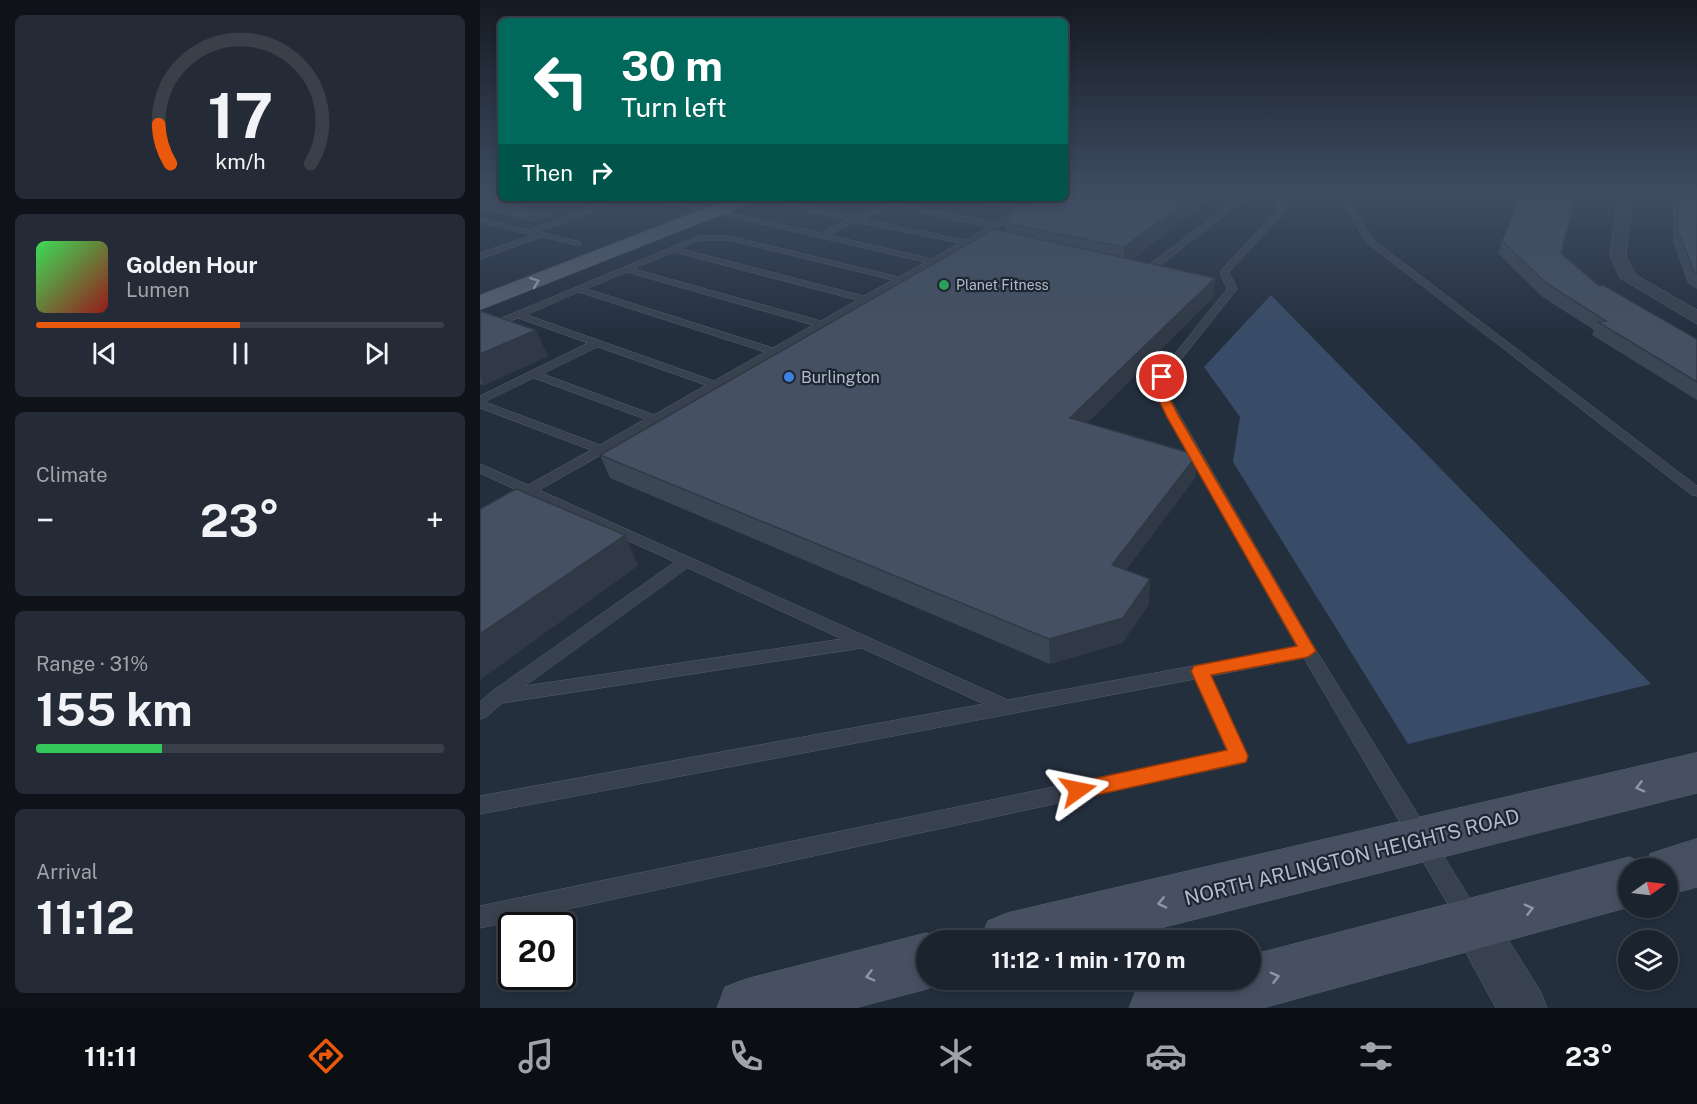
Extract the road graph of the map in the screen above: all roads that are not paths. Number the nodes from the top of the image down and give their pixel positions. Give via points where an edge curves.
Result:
1 (523, 241) edge
2 (566, 241) edge
3 (587, 241) edge
4 (620, 241) edge
5 (692, 241) edge
6 (742, 241) edge
7 (843, 241) edge
8 (977, 241) edge
9 (1183, 241) edge
10 (1253, 241) edge
11 (1370, 241) edge
12 (1620, 241) edge
13 (578, 244) junction
14 (673, 249) junction
15 (480, 256) edge
16 (545, 256) dead end
17 (935, 262) junction
18 (626, 269) junction
19 (1153, 276) edge
20 (902, 280) junction
21 (578, 289) junction
22 (867, 300) junction
23 (480, 303) edge
24 (518, 315) junction
25 (1697, 318) edge
26 (824, 325) junction
27 (480, 330) edge
28 (597, 343) junction
29 (775, 352) junction
30 (534, 374) junction
31 (716, 385) junction
32 (480, 402) edge
33 (655, 419) junction
34 (601, 449) junction
35 (480, 468) edge
36 (528, 490) junction
37 (1697, 492) edge
38 (480, 518) edge
39 (686, 562) junction
40 (863, 642) junction
41 (1308, 651) junction
42 (1200, 671) junction
43 (497, 697) junction
44 (1007, 707) junction
45 (480, 712) edge
46 (1697, 773) edge
47 (480, 805) edge
48 (1423, 840) junction
49 (1697, 863) edge
50 (1678, 868) edge
51 (1618, 885) edge
52 (480, 917) edge
53 (1473, 925) junction
54 (1049, 930) edge
55 (916, 964) edge
56 (746, 1008) edge
57 (1158, 1008) edge
58 (1523, 1008) edge

1 - 15 lane
2 - 13 lane
3 - 13 main road
23 -> 4 main road
5 - 14 lane
6 - 20 lane
7 - 17 lane
8 - 17 lane
9 - 19 lane via 1138,273
10 - 41 lane via 1224,272 1232,289 1223,291 1162,377 1159,390
11 - 37 lane
12 - 25 street via 1618,256 1629,278
13 - 16 main road
14 - 18 lane
14 - 22 lane
17 - 20 lane
18 - 21 lane
18 - 26 lane
20 - 22 lane
21 - 24 lane
21 - 29 lane
22 - 26 lane
24 - 27 lane
24 - 28 lane
26 - 29 lane
28 - 30 lane
28 - 31 lane
29 - 31 lane
30 - 32 lane
30 - 33 lane
31 - 33 lane
32 - 34 lane
33 - 34 lane
34 - 36 lane
35 - 36 lane
36 - 38 lane
36 - 39 lane
39 - 40 lane
39 - 43 lane
40 - 43 lane
40 - 44 lane
41 - 42 lane
41 - 48 lane
42 - 44 lane
42 - 52 lane via 1239,756
43 - 45 lane
44 - 47 lane
46 -> 48 main road, NORTH ARLINGTON HEIGHTS ROAD
48 - 53 lane
48 -> 54 main road, NORTH ARLINGTON HEIGHTS ROAD
49 - 50 main road
53 -> 51 main road
57 -> 53 main road
53 - 58 street
55 -> 56 main road

